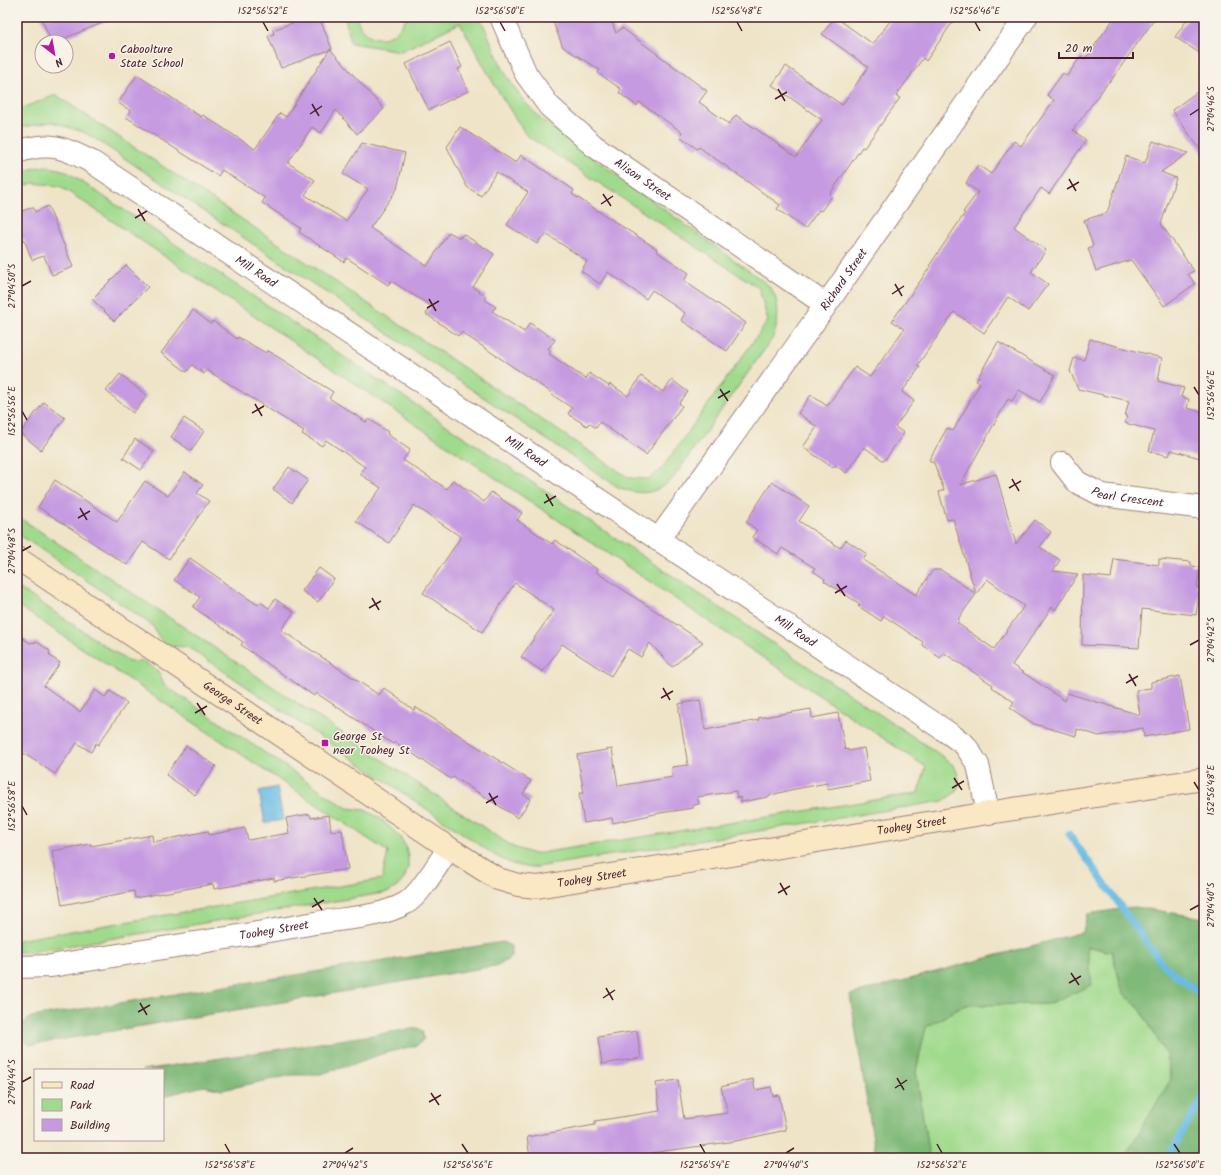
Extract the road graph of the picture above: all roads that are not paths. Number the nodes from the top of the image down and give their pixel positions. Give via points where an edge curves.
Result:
1 (501, 17) edge
2 (1026, 17) edge
3 (17, 152) edge
4 (826, 305) junction
5 (1062, 463) dead end
6 (1204, 508) edge
7 (658, 540) junction
8 (17, 558) edge
9 (1204, 779) edge
10 (988, 813) junction
11 (449, 848) junction
12 (17, 967) edge

1 - 4 street, Alison Street via 526,74 549,106 594,146
2 - 4 street, Richard Street
3 - 7 street, Mill Road via 49,145 72,151 92,162
4 - 7 street, Richard Street
5 - 6 street, Pearl Crescent via 1077,482 1102,496
7 - 10 street, Mill Road via 965,745 978,765
8 - 11 street, George Street
9 - 10 street, Toohey Street
10 - 11 street, Toohey Street via 537,888 498,879
11 - 12 street, Toohey Street via 417,893 408,902 394,909 51,966

